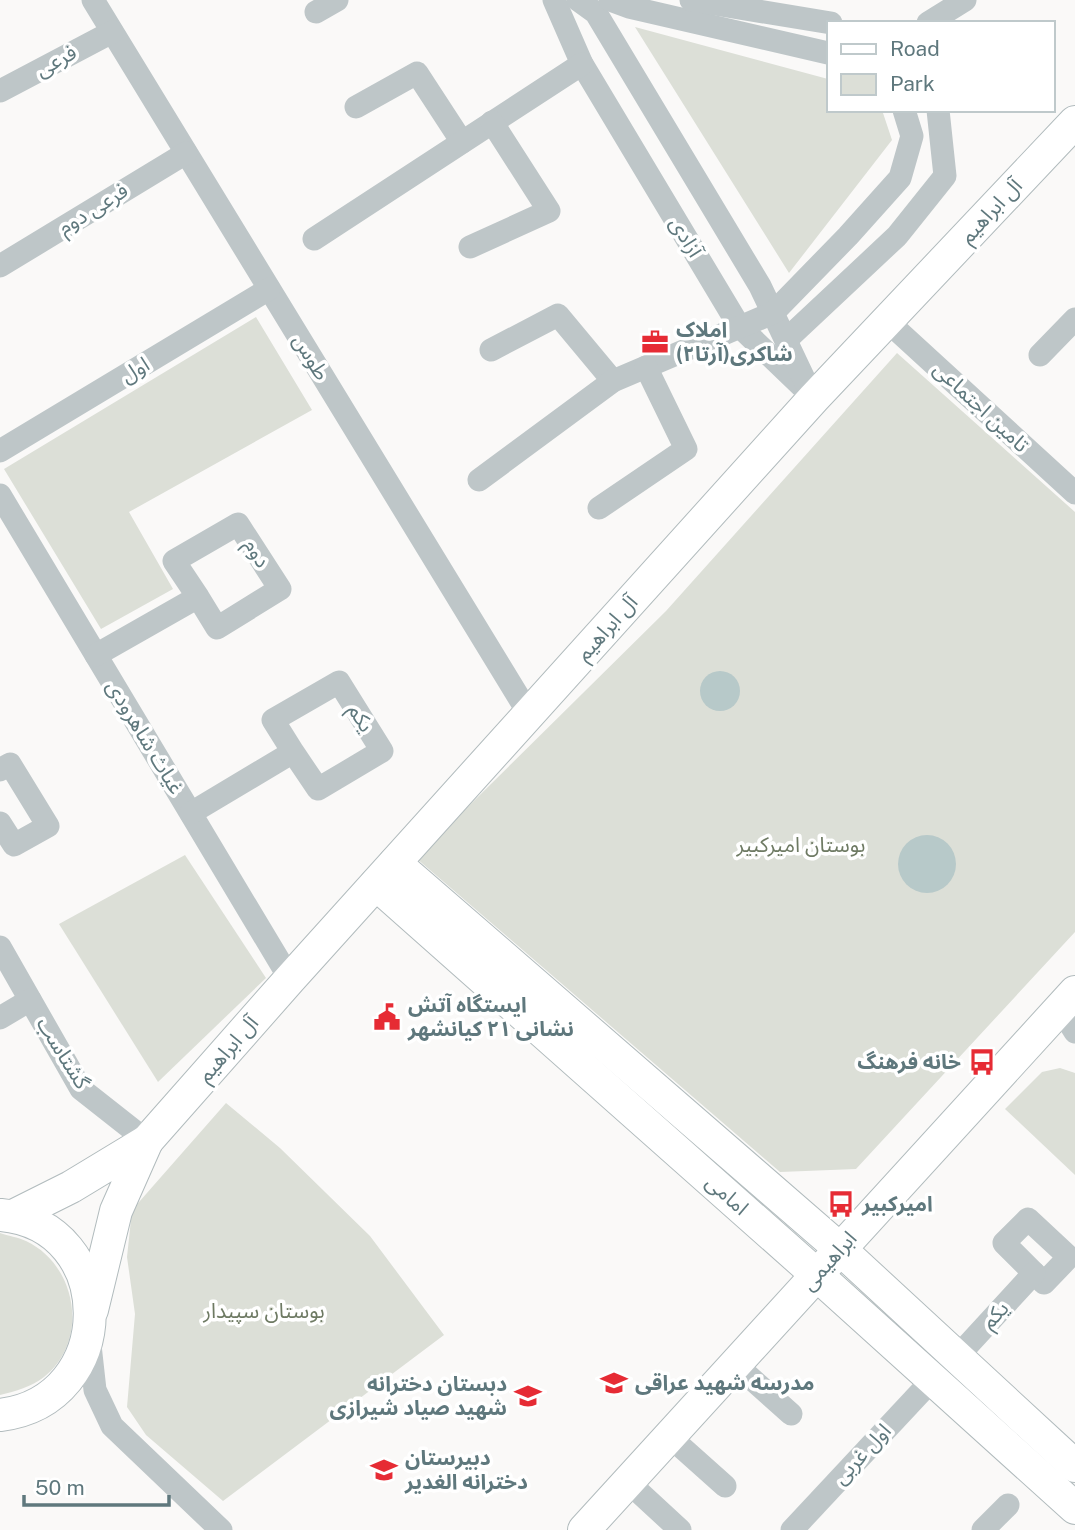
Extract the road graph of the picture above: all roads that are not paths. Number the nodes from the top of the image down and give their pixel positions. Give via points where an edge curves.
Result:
1 (93, 0) edge
2 (337, 0) edge
3 (554, 0) edge
4 (578, 0) edge
5 (610, 0) edge
6 (691, 0) edge
7 (965, 0) edge
8 (316, 12) dead end
9 (931, 21) edge
10 (827, 22) edge
11 (112, 32) junction
12 (827, 53) edge
13 (582, 64) junction
14 (0, 91) edge
15 (356, 107) dead end
16 (905, 112) edge
17 (938, 112) edge
18 (1075, 121) edge
19 (492, 122) junction
20 (462, 142) junction
21 (186, 153) junction
22 (314, 239) dead end
23 (470, 247) dead end
24 (0, 266) edge
25 (269, 289) junction
26 (773, 313) junction
27 (1075, 318) edge
28 (887, 321) junction
29 (740, 326) junction
30 (786, 340) junction
31 (491, 351) dead end
32 (1040, 355) dead end
33 (646, 367) junction
34 (613, 381) junction
35 (814, 398) junction
36 (0, 451) edge
37 (479, 480) dead end
38 (1075, 494) edge
39 (0, 495) edge
40 (599, 508) dead end
41 (198, 597) junction
42 (96, 655) junction
43 (529, 714) junction
44 (293, 752) junction
45 (0, 770) edge
46 (191, 813) junction
47 (0, 822) edge
48 (385, 874) junction
49 (0, 947) edge
50 (290, 979) junction
51 (30, 1000) junction
52 (1070, 1011) edge
53 (0, 1018) edge
54 (147, 1141) junction
55 (6, 1216) edge
56 (840, 1249) junction
57 (1034, 1273) dead end
58 (817, 1275) junction
59 (90, 1323) junction
60 (956, 1358) junction
61 (735, 1364) junction
62 (933, 1379) junction
63 (791, 1413) dead end
64 (1, 1416) edge
65 (669, 1436) junction
66 (1075, 1466) edge
67 (628, 1482) junction
68 (725, 1486) dead end
69 (1008, 1504) dead end
70 (1075, 1508) edge
71 (221, 1530) edge
72 (584, 1530) edge
73 (680, 1530) edge
74 (792, 1530) edge
75 (984, 1530) edge

1 - 11 street, طوس
2 - 8 street
3 - 13 street, آزادی
4 - 26 street, آزادی via 596,13
5 - 12 street
6 - 10 street
7 - 9 street
11 - 14 street, فرعی
11 - 21 street, طوس
13 - 19 street
13 - 29 street, آزادی
15 - 20 street via 417,73
16 - 26 street via 912,136 900,178
17 - 30 street via 945,176 897,236
18 - 28 main road, آل ابراهیم
19 - 20 street
19 - 23 street via 549,211
20 - 22 street
21 - 24 street, فرعی دوم
21 - 25 street, طوس
25 - 36 street, اول
25 - 43 street, طوس
26 - 29 street
26 - 30 street, آزادی
27 - 32 street
28 - 35 main road, آل ابراهیم
28 - 38 street, تامین اجتماعی
29 - 33 street
29 - 35 street, آزادی
30 - 35 street, آزادی
31 - 34 street via 558,315
33 - 34 street
33 - 40 street via 686,449
34 - 37 street
35 - 43 main road, آل ابراهیم
39 - 42 street, غیاث شاهرودی
41 - 41 street, دوم via 174,561 238,524 280,589 216,628
41 - 42 street
42 - 46 street, غیاث شاهرودی
43 - 48 main road, آل ابراهیم
44 - 44 street, یکم via 273,720 339,682 382,751 318,789
44 - 46 street
45 - 47 street via 10,764 48,826 14,845
46 - 50 street, غیاث شاهرودی
48 - 50 main road, آل ابراهیم
48 - 56 main road, امامی
48 - 58 main road, امامی
49 - 51 street, گشتاسب
50 - 54 main road, آل ابراهیم
51 - 53 street
51 - 54 street, گشتاسب via 81,1088
52 - 56 main road, ابراهیمی
54 - 55 main road via 71,1187
54 - 59 main road via 116,1211
55 - 59 main road via 38,1225 76,1260 87,1284
56 - 58 main road, ابراهیمی
56 - 60 main road, امامی
57 - 60 street, یکم
58 - 61 main road, ابراهیمی
58 - 62 main road, امامی
59 - 64 main road via 81,1360 67,1380 27,1409
59 - 71 street via 95,1390 112,1426
60 - 62 main road
60 - 66 main road, امامی
61 - 63 street
61 - 65 main road, ابراهیمی
62 - 70 main road, امامی
62 - 74 street, اول غربی
65 - 67 main road, ابراهیمی
65 - 68 street
67 - 72 main road, ابراهیمی
67 - 73 street
69 - 75 street

